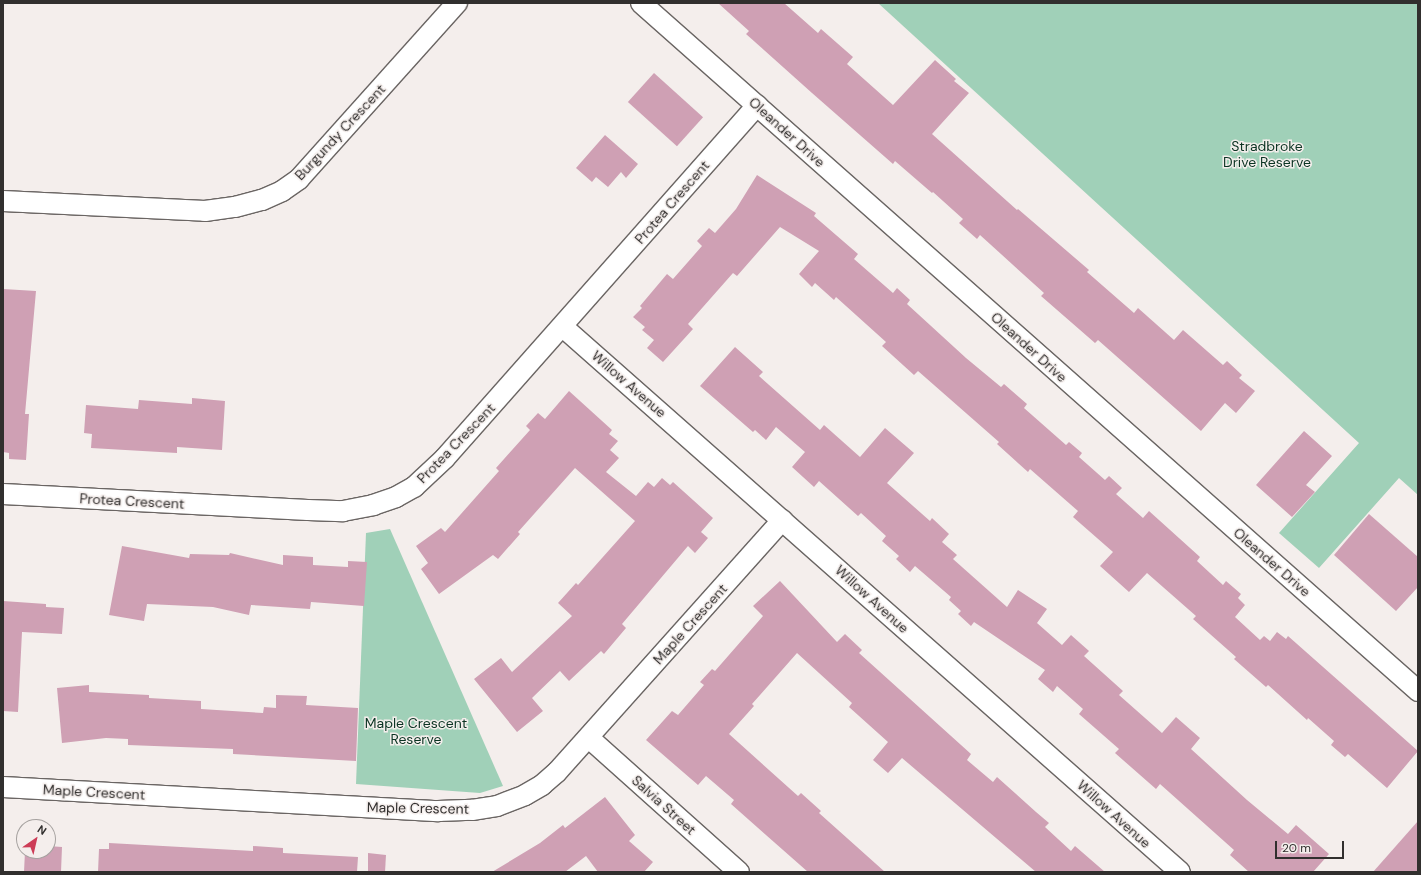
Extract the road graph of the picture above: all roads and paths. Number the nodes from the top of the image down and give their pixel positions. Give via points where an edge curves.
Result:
1 (457, 3) edge
2 (641, 3) edge
3 (757, 105) junction
4 (3, 201) edge
5 (562, 326) junction
6 (3, 494) edge
7 (782, 520) junction
8 (1418, 691) edge
9 (589, 738) junction
10 (3, 787) edge
11 (739, 872) edge
12 (1180, 872) edge

1 - 4 street, Burgundy Crescent via 299,178 282,191 262,200 205,211
2 - 3 street, Oleander Drive
3 - 5 street, Protea Crescent
3 - 8 street, Oleander Drive
5 - 6 street, Protea Crescent via 432,473 408,490 373,505 343,511 308,510
5 - 7 street, Willow Avenue
7 - 9 street, Maple Crescent
7 - 12 street, Willow Avenue
9 - 10 street, Maple Crescent via 558,772 542,785 497,806 472,810 438,812
9 - 11 street, Salvia Street

